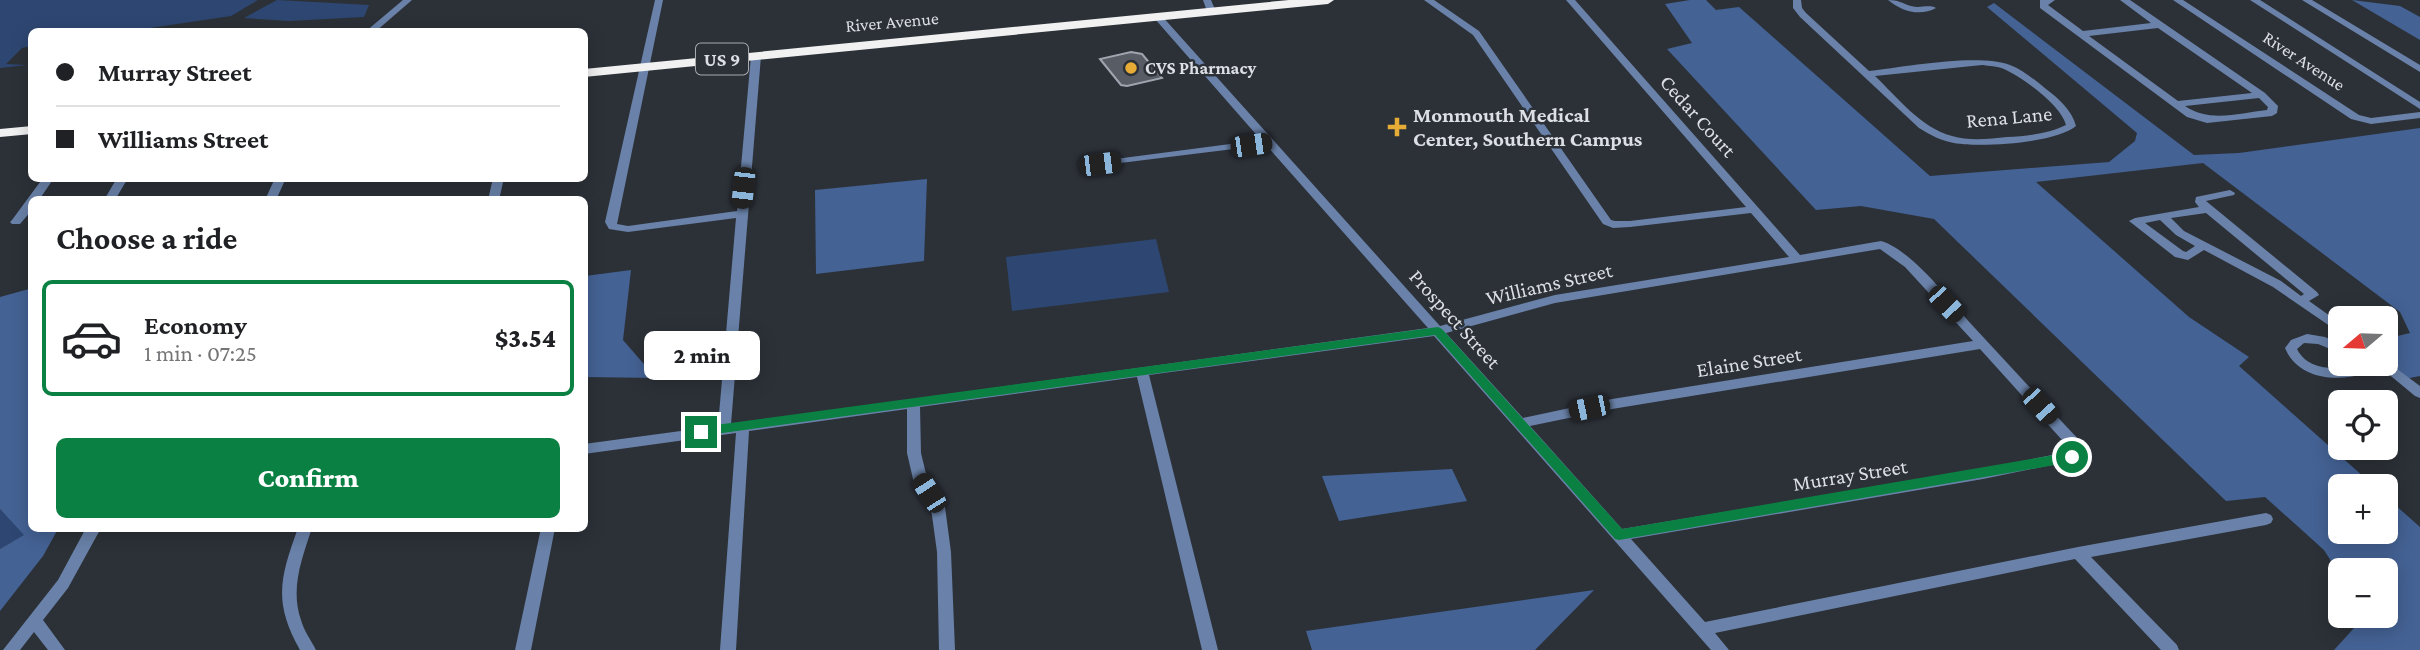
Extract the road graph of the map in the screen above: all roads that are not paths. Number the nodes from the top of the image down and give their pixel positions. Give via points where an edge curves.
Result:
1 (408, 0) edge
2 (659, 0) edge
3 (1328, 0) edge
4 (1428, 0) edge
5 (1570, 0) edge
6 (1797, 0) edge
7 (1892, 0) edge
8 (2050, 0) edge
9 (2124, 0) edge
10 (2176, 0) edge
11 (2254, 0) edge
12 (2306, 0) edge
13 (1209, 6) edge
14 (1931, 8) dead end
15 (1158, 17) junction
16 (2160, 25) junction
17 (374, 28) edge
18 (2079, 34) junction
19 (756, 56) junction
20 (644, 67) junction
21 (2420, 69) edge
22 (588, 73) edge
23 (1867, 74) junction
24 (2261, 95) junction
25 (2176, 104) junction
26 (2420, 106) edge
27 (2420, 115) edge
28 (28, 130) edge
29 (0, 133) edge
30 (1269, 142) junction
31 (1100, 164) dead end
32 (2230, 193) dead end
33 (28, 206) edge
34 (1755, 209) junction
35 (2207, 209) junction
36 (740, 215) junction
37 (2162, 216) junction
38 (2135, 221) joint
39 (16, 222) dead end
40 (2203, 246) junction
41 (1797, 258) junction
42 (2302, 300) junction
43 (2328, 320) edge
44 (1438, 331) junction
45 (1983, 344) junction
46 (2328, 344) edge
47 (1142, 371) junction
48 (2328, 373) edge
49 (2398, 376) edge
50 (2420, 393) edge
51 (913, 404) junction
52 (1521, 422) junction
53 (743, 427) junction
54 (724, 428) junction
55 (588, 448) edge
56 (2266, 519) dead end
57 (92, 532) edge
58 (304, 532) edge
59 (547, 532) edge
60 (1619, 535) junction
61 (2078, 553) junction
62 (35, 621) junction
63 (1702, 629) junction
64 (11, 650) edge
65 (57, 650) edge
66 (308, 650) edge
67 (523, 650) edge
68 (728, 650) edge
69 (947, 650) edge
70 (1210, 650) edge
71 (1721, 650) edge
72 (2171, 650) edge

1 - 17 street
2 - 20 street
3 - 13 highway, River Avenue / US 9
4 - 34 street via 1476,33 1607,222 1630,224
5 - 34 street, Cedar Court
6 - 23 street, Rena Lane via 1803,15
7 - 14 street via 1912,10
8 - 18 street via 2043,6
9 - 16 street
10 - 27 street, River Avenue via 2355,117 2371,121
11 - 26 street, River Avenue
12 - 21 street
13 - 15 highway, River Avenue / US 9
15 - 19 highway, River Avenue / US 9
15 - 30 street, Prospect Street
16 - 18 street
16 - 24 street
18 - 25 street
19 - 20 highway, River Avenue / US 9
19 - 36 street
20 - 22 highway, River Avenue / US 9
20 - 36 street via 613,226 628,229
23 - 23 street, Rena Lane via 1923,126 1955,141 2056,134 2071,126 2068,114 2056,103 2017,73 1996,64
24 - 25 street
24 - 25 street via 2273,106 2272,113 2207,120
28 - 29 highway
30 - 31 street
30 - 44 street, Prospect Street
32 - 35 street via 2200,199
33 - 39 street
34 - 41 street, Cedar Court
35 - 37 street
35 - 42 street via 2313,295
36 - 54 street
37 - 38 street
37 - 40 street
38 - 40 street via 2179,254 2188,256
40 - 42 street
41 - 44 street, Williams Street via 1555,299
41 - 45 street, Williams Street via 1881,245 1897,253
42 - 43 street
44 - 47 street, Williams Street
44 - 52 street, Prospect Street
45 - 52 street, Elaine Street
45 - 60 street, Murray Street via 2080,454
46 - 48 street via 2308,338 2291,348 2293,356 2307,366
47 - 51 street, Williams Street
47 - 70 street
49 - 50 street
51 - 53 street, Williams Street
51 - 69 street via 914,453 920,479 938,507 943,540
52 - 60 street, Prospect Street
53 - 54 street, Williams Street
53 - 68 street
54 - 55 street, Williams Street
56 - 61 street
57 - 62 street via 63,584
58 - 66 street via 288,574 287,604
59 - 67 street
60 - 63 street, Prospect Street
61 - 63 street
61 - 72 street
62 - 64 street
62 - 65 street
63 - 71 street, Prospect Street

